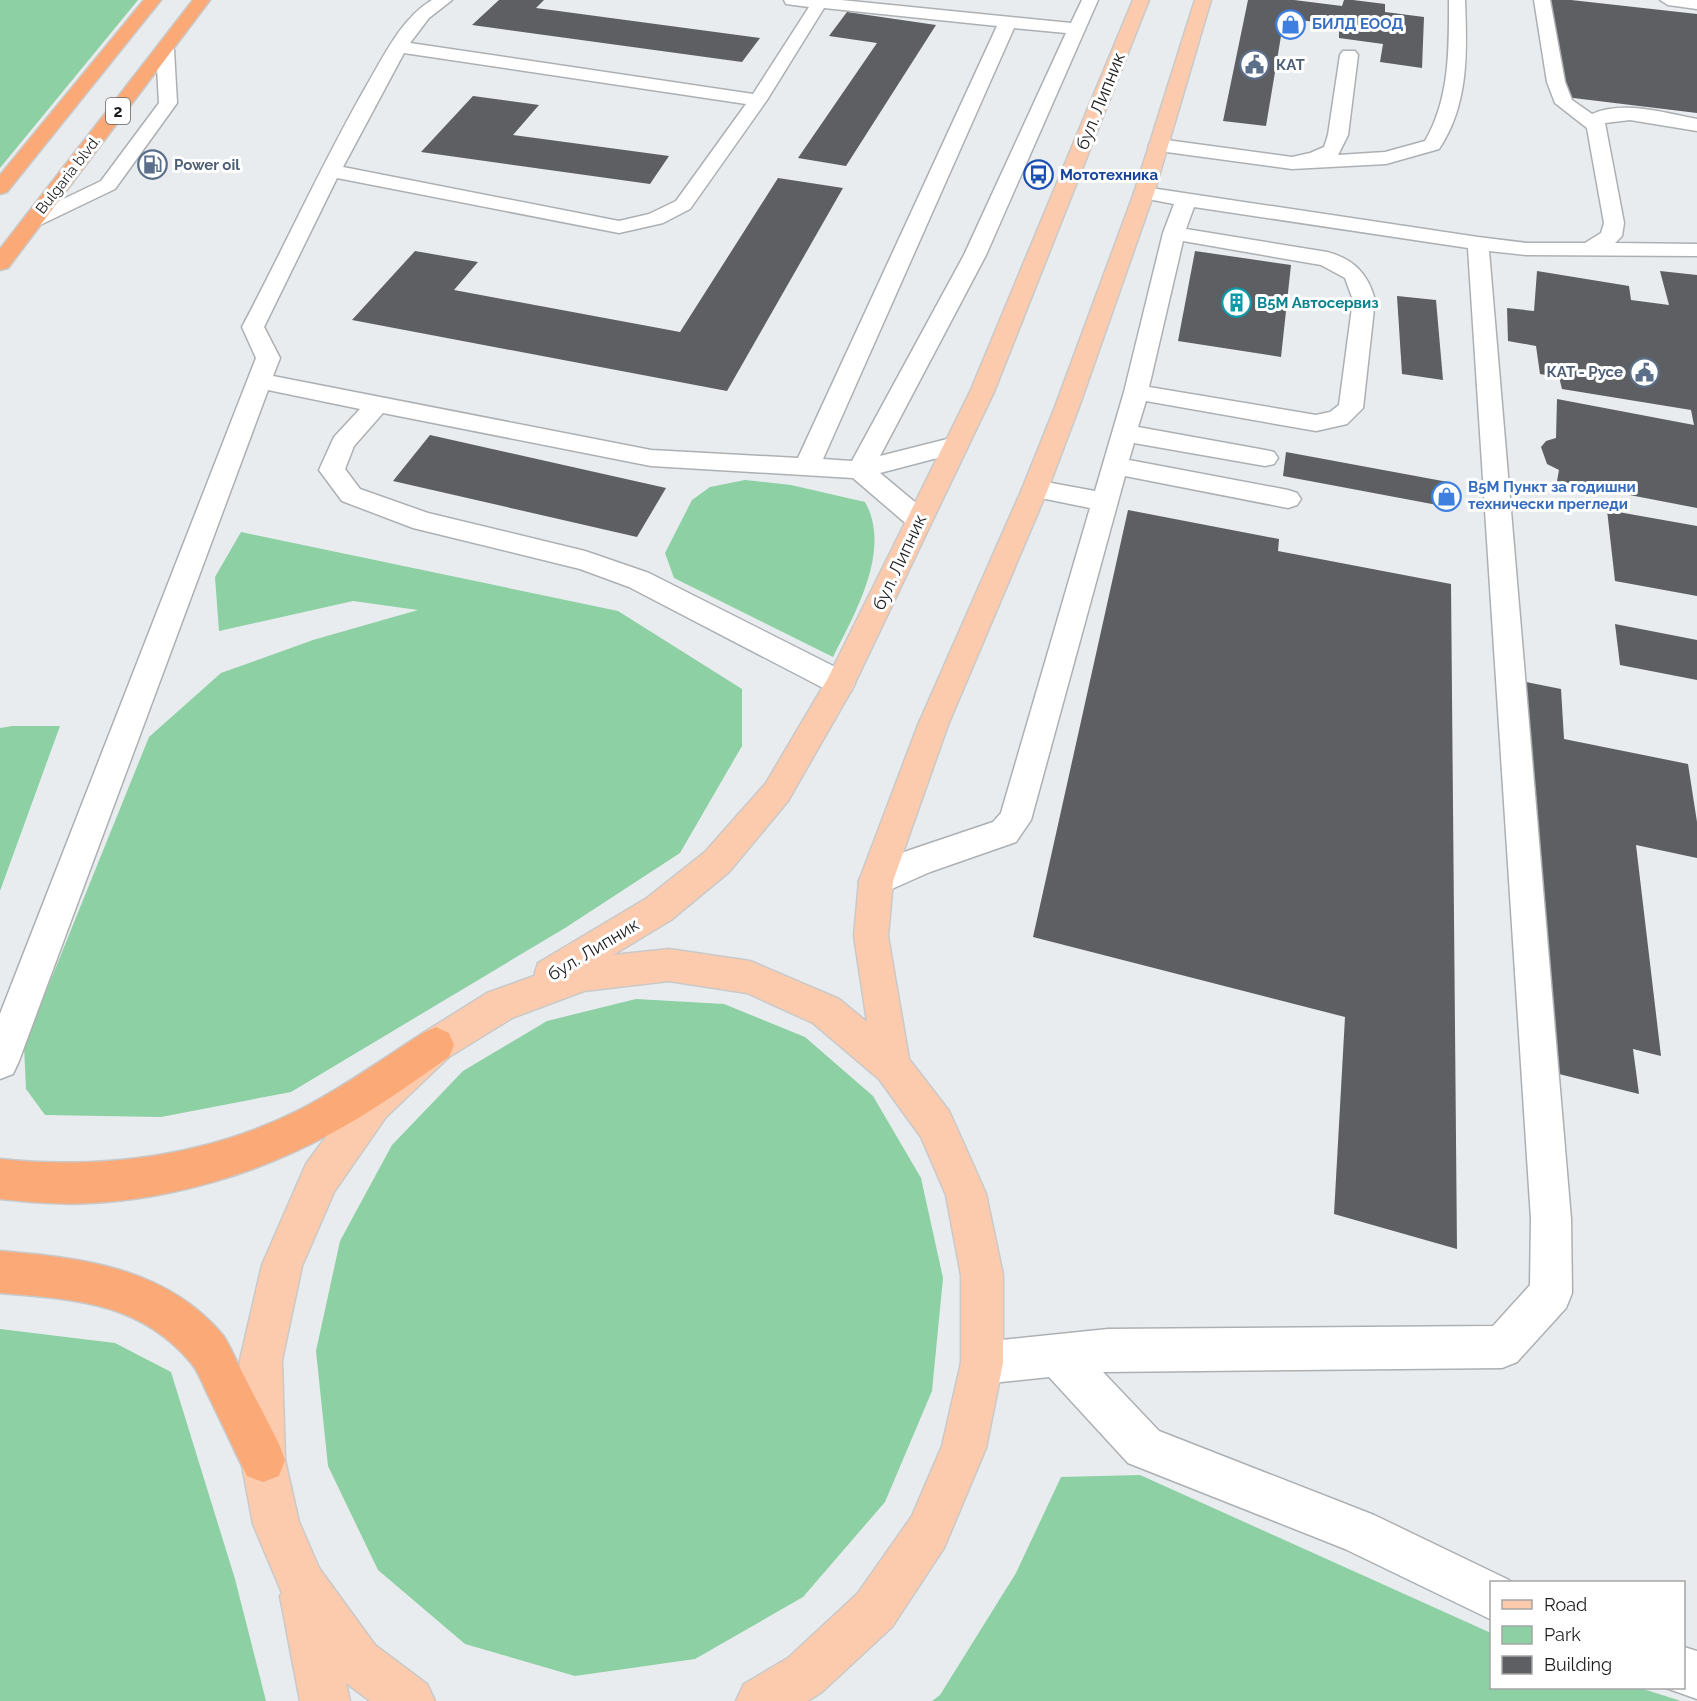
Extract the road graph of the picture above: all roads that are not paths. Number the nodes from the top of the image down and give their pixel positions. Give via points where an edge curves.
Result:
1 (153, 0) edge
2 (202, 0) edge
3 (444, 0) edge
4 (792, 0) edge
5 (1090, 0) edge
6 (1141, 0) edge
7 (1203, 0) edge
8 (1457, 0) edge
9 (1542, 0) edge
10 (1668, 0) edge
11 (820, 2) junction
12 (1697, 4) edge
13 (1008, 21) junction
14 (1076, 29) junction
15 (399, 47) junction
16 (165, 50) junction
17 (1349, 55) dead end
18 (758, 100) junction
19 (1595, 125) junction
20 (1697, 125) edge
21 (1159, 145) junction
22 (1292, 162) junction
23 (330, 171) junction
24 (0, 188) edge
25 (1144, 193) junction
26 (1185, 199) junction
27 (33, 221) junction
28 (1174, 233) junction
29 (1478, 243) junction
30 (1590, 250) junction
31 (1697, 250) edge
32 (0, 263) edge
33 (258, 381) junction
34 (1136, 392) junction
35 (377, 405) junction
36 (1124, 433) junction
37 (955, 445) junction
38 (1265, 458) dead end
39 (1115, 466) junction
40 (807, 467) junction
41 (860, 470) junction
42 (1035, 489) junction
43 (1288, 499) dead end
44 (1105, 502) junction
45 (919, 520) junction
46 (840, 683) junction
47 (876, 881) junction
48 (500, 1005) junction
49 (436, 1046) junction
50 (0, 1060) edge
51 (892, 1066) junction
52 (0, 1179) edge
53 (0, 1272) edge
54 (1057, 1355) junction
55 (982, 1363) junction
56 (262, 1460) junction
57 (302, 1586) junction
58 (1490, 1597) edge
59 (326, 1701) edge
60 (410, 1701) edge
61 (761, 1701) edge

1 - 24 highway, 2
2 - 16 highway, Bulgaria blvd. / 2
3 - 15 lane via 411,26
4 - 11 lane
5 - 14 lane
6 - 37 main road, бул. Липник via 982,392
7 - 21 main road
8 - 22 lane via 1457,72 1450,105 1432,145 1386,158
9 - 19 lane via 1556,82 1564,103
10 - 12 lane
11 - 13 lane
11 - 18 lane
13 - 14 lane
13 - 40 lane
14 - 41 lane via 975,255
15 - 18 lane
15 - 23 lane
16 - 27 highway, Bulgaria blvd. / 2
16 - 27 lane via 168,103 108,185
17 - 22 lane via 1338,135 1332,150 1316,158
18 - 23 lane via 683,206 656,219 619,227
19 - 20 lane via 1599,118 1627,114
19 - 30 lane via 1614,223 1611,236
21 - 22 lane
21 - 25 main road
23 - 33 lane via 253,327 268,358
25 - 26 lane
25 - 42 main road
26 - 28 lane
26 - 29 lane
27 - 32 highway, Bulgaria blvd. / 2
28 - 34 lane
28 - 34 lane via 1328,259 1350,269 1364,300 1351,408 1338,418 1316,423
29 - 30 lane
29 - 54 lane via 1551,1219 1551,1293 1502,1347 1108,1350
30 - 31 lane
33 - 35 lane
33 - 50 lane
34 - 36 lane
35 - 40 lane via 651,458
35 - 46 lane via 343,443 332,470 351,495 422,520 585,561 639,580
36 - 38 lane
36 - 39 lane
37 - 41 lane
37 - 45 main road, бул. Липник
39 - 43 lane
39 - 44 lane
40 - 41 lane
41 - 45 lane
42 - 44 lane
42 - 47 main road via 933,725
44 - 47 lane via 1015,820 1004,832 918,861
45 - 46 main road, бул. Липник
46 - 48 main road, бул. Липник via 777,792 717,862 659,909
47 - 51 main road via 871,936
48 - 49 main road
48 - 51 main road via 584,975 669,965 750,977 826,1011
49 - 52 highway via 316,1122 214,1160 114,1180 65,1184
49 - 56 main road via 373,1104 320,1178 282,1265 261,1360
51 - 55 main road via 935,1124 966,1194 982,1275
53 - 56 highway via 101,1284 145,1300 179,1323 208,1350
54 - 55 lane
54 - 58 lane via 1144,1448 1358,1531
55 - 61 main road via 964,1448 928,1532 875,1610 805,1675
56 - 57 main road via 276,1524
57 - 59 main road
57 - 60 main road via 358,1662

